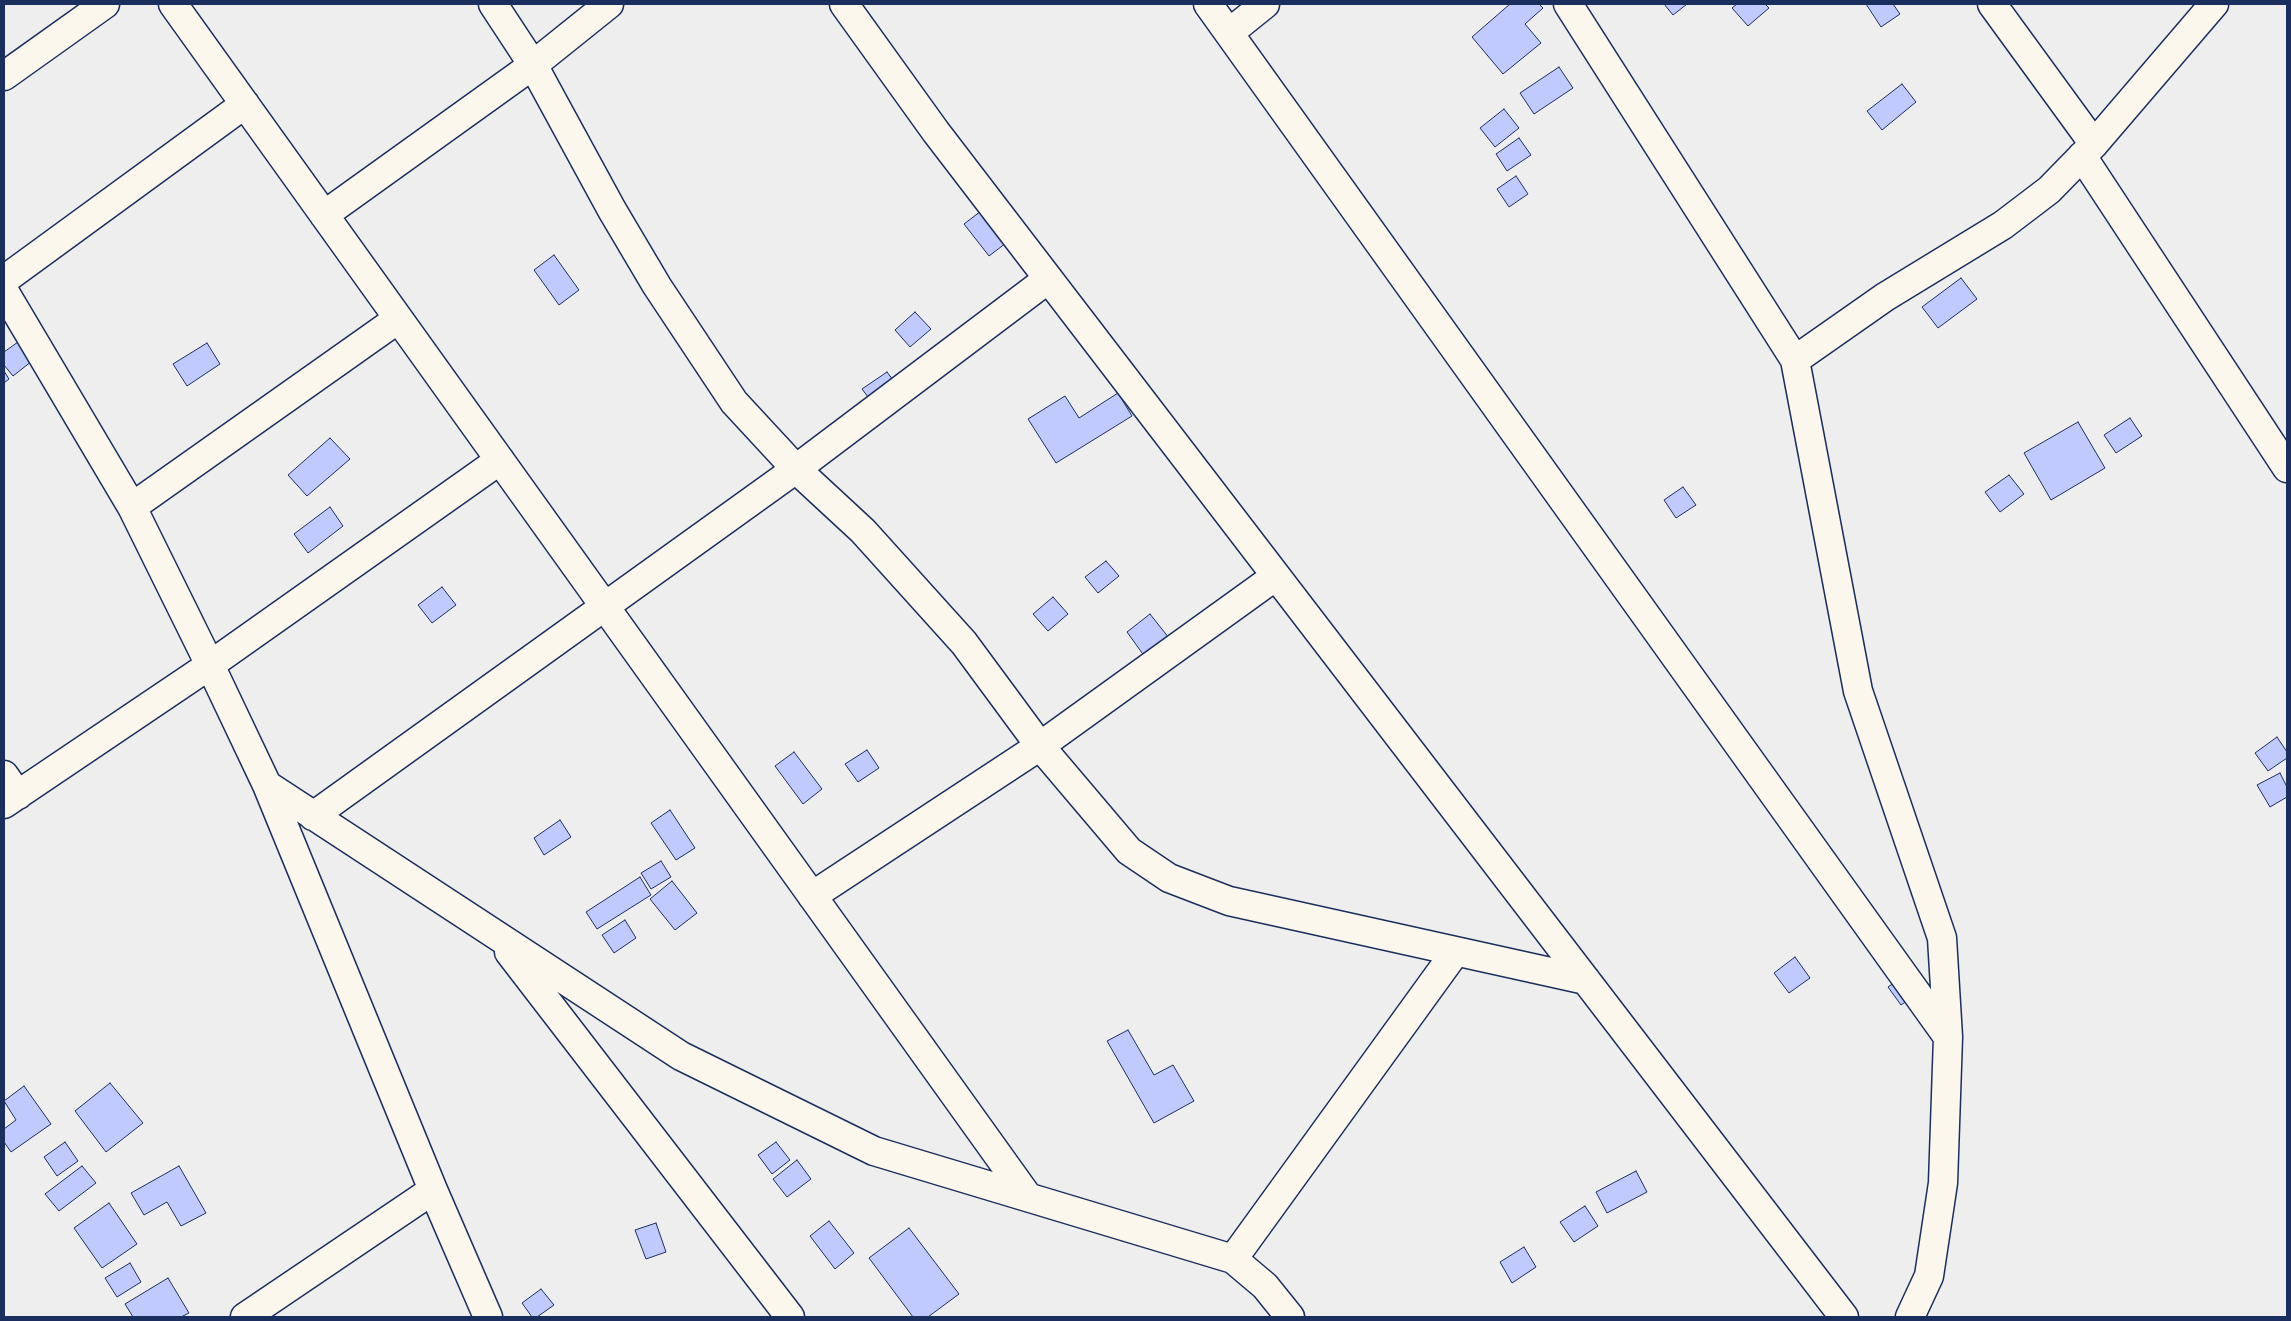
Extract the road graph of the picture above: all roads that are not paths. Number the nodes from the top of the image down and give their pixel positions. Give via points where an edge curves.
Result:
1 (105, 4) edge
2 (173, 4) edge
3 (493, 4) edge
4 (609, 4) edge
5 (844, 4) edge
6 (1208, 4) edge
7 (1265, 4) edge
8 (1568, 4) edge
9 (1992, 4) edge
10 (2214, 4) edge
11 (1229, 33) junction
12 (533, 65) junction
13 (4, 76) edge
14 (245, 104) junction
15 (2088, 150) junction
16 (324, 215) junction
17 (1048, 279) junction
18 (4, 280) edge
19 (4, 292) edge
20 (398, 319) junction
21 (1795, 360) junction
22 (500, 460) junction
23 (2287, 468) edge
24 (796, 469) junction
25 (132, 508) junction
26 (1276, 576) junction
27 (605, 607) junction
28 (210, 665) junction
29 (1040, 746) junction
30 (266, 785) junction
31 (8, 791) edge
32 (312, 816) junction
33 (812, 896) junction
34 (495, 935) junction
35 (1456, 951) junction
36 (1586, 980) junction
37 (1948, 1037) junction
38 (433, 1190) junction
39 (1028, 1197) junction
40 (1233, 1259) junction
41 (777, 1313) edge
42 (245, 1317) edge
43 (488, 1317) edge
44 (1290, 1317) edge
45 (1844, 1317) edge
46 (1910, 1317) edge

1 - 13 street
2 - 14 street
3 - 12 street
4 - 12 street
5 - 17 street
6 - 11 street
7 - 11 street
8 - 21 street
9 - 15 street
10 - 15 street
11 - 37 street
12 - 16 street
12 - 24 street via 657,286 734,402
14 - 16 street
14 - 18 street
15 - 21 street via 2049,190 2003,225 1885,297
15 - 23 street
16 - 20 street
17 - 24 street
17 - 26 street
19 - 25 street
20 - 22 street
20 - 25 street
21 - 37 street via 1858,691 1942,938
22 - 27 street
22 - 28 street
24 - 27 street
24 - 29 street via 862,531 964,642
25 - 28 street
26 - 29 street
26 - 36 street
27 - 32 street
27 - 33 street
28 - 30 street
28 - 31 street
29 - 33 street
29 - 35 street via 1129,851 1169,878 1229,901
30 - 32 street
30 - 38 street
32 - 34 street
33 - 39 street
34 - 39 street via 680,1056 724,1078 874,1151
34 - 41 street
35 - 36 street
35 - 40 street
36 - 45 street
37 - 46 street via 1941,1192 1929,1276
38 - 42 street
38 - 43 street
39 - 40 street
40 - 44 street via 1265,1286

